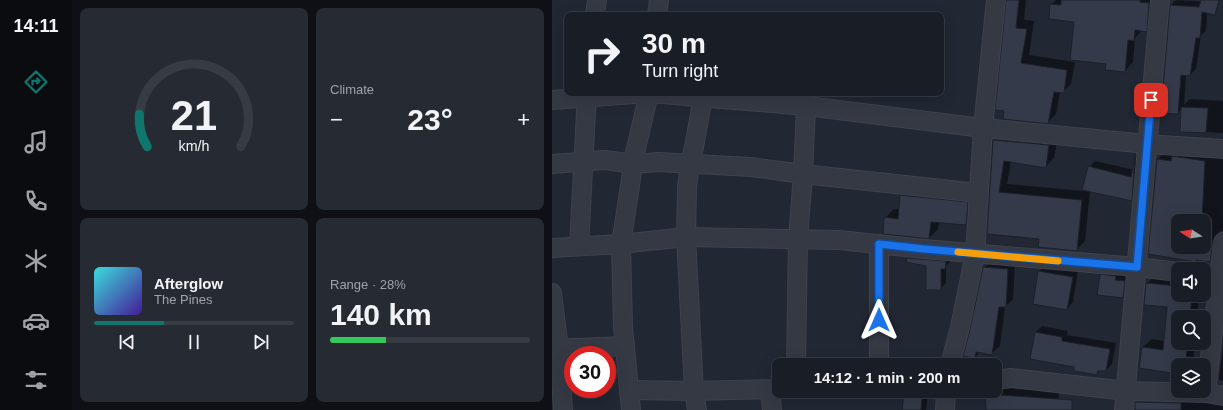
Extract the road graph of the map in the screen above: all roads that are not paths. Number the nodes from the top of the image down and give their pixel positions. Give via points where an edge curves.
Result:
1 (597, 0) edge
2 (659, 0) edge
3 (996, 0) edge
4 (1160, 0) edge
5 (595, 12) edge
6 (657, 12) edge
7 (587, 96) edge
8 (648, 96) edge
9 (690, 96) edge
10 (703, 97) junction
11 (552, 100) edge
12 (806, 106) junction
13 (983, 128) junction
14 (1147, 144) junction
15 (1223, 149) edge
16 (583, 161) junction
17 (552, 164) edge
18 (634, 164) junction
19 (690, 164) junction
20 (803, 174) junction
21 (979, 193) junction
22 (686, 237) junction
23 (798, 239) junction
24 (1223, 242) edge
25 (621, 244) junction
26 (879, 244) junction
27 (579, 246) junction
28 (552, 248) edge
29 (975, 254) junction
30 (1137, 267) junction
31 (1171, 271) edge
32 (1216, 277) edge
33 (552, 293) edge
34 (624, 346) junction
35 (556, 349) edge
36 (796, 358) edge
37 (879, 358) edge
38 (952, 358) edge
39 (1002, 379) edge
40 (772, 389) edge
41 (629, 390) junction
42 (1127, 391) junction
43 (694, 392) junction
44 (1214, 394) edge
45 (773, 398) edge
46 (946, 398) edge
47 (563, 410) edge
48 (631, 410) edge
49 (697, 410) edge
50 (772, 410) edge
51 (945, 410) edge
52 (1124, 410) edge

1 - 5 street
2 - 6 street
3 - 13 street
4 - 14 street
7 - 11 street
7 - 16 street
8 - 18 street
9 - 10 street
10 - 12 street
10 - 19 street
12 - 13 street
12 - 20 street
13 - 14 street
13 - 21 street
14 - 15 street
14 - 30 street
16 - 17 street
16 - 18 street via 605,160
16 - 27 street
18 - 19 street
18 - 25 street
19 - 20 street via 751,167
19 - 22 street
20 - 21 street
20 - 23 street
21 - 29 street
22 - 23 street
22 - 25 street
22 - 43 street
23 - 26 street
23 - 36 street
24 - 32 street
25 - 27 street
25 - 34 street
26 - 29 street
26 - 37 street
27 - 28 street
29 - 30 street
29 - 38 street
30 - 31 street
30 - 42 street
32 - 44 street
33 - 35 street
34 - 35 street
34 - 41 street
35 - 47 street
39 - 42 street
40 - 43 street
41 - 43 street
41 - 48 street
42 - 44 street
42 - 52 street
43 - 49 street
45 - 50 street
46 - 51 street

